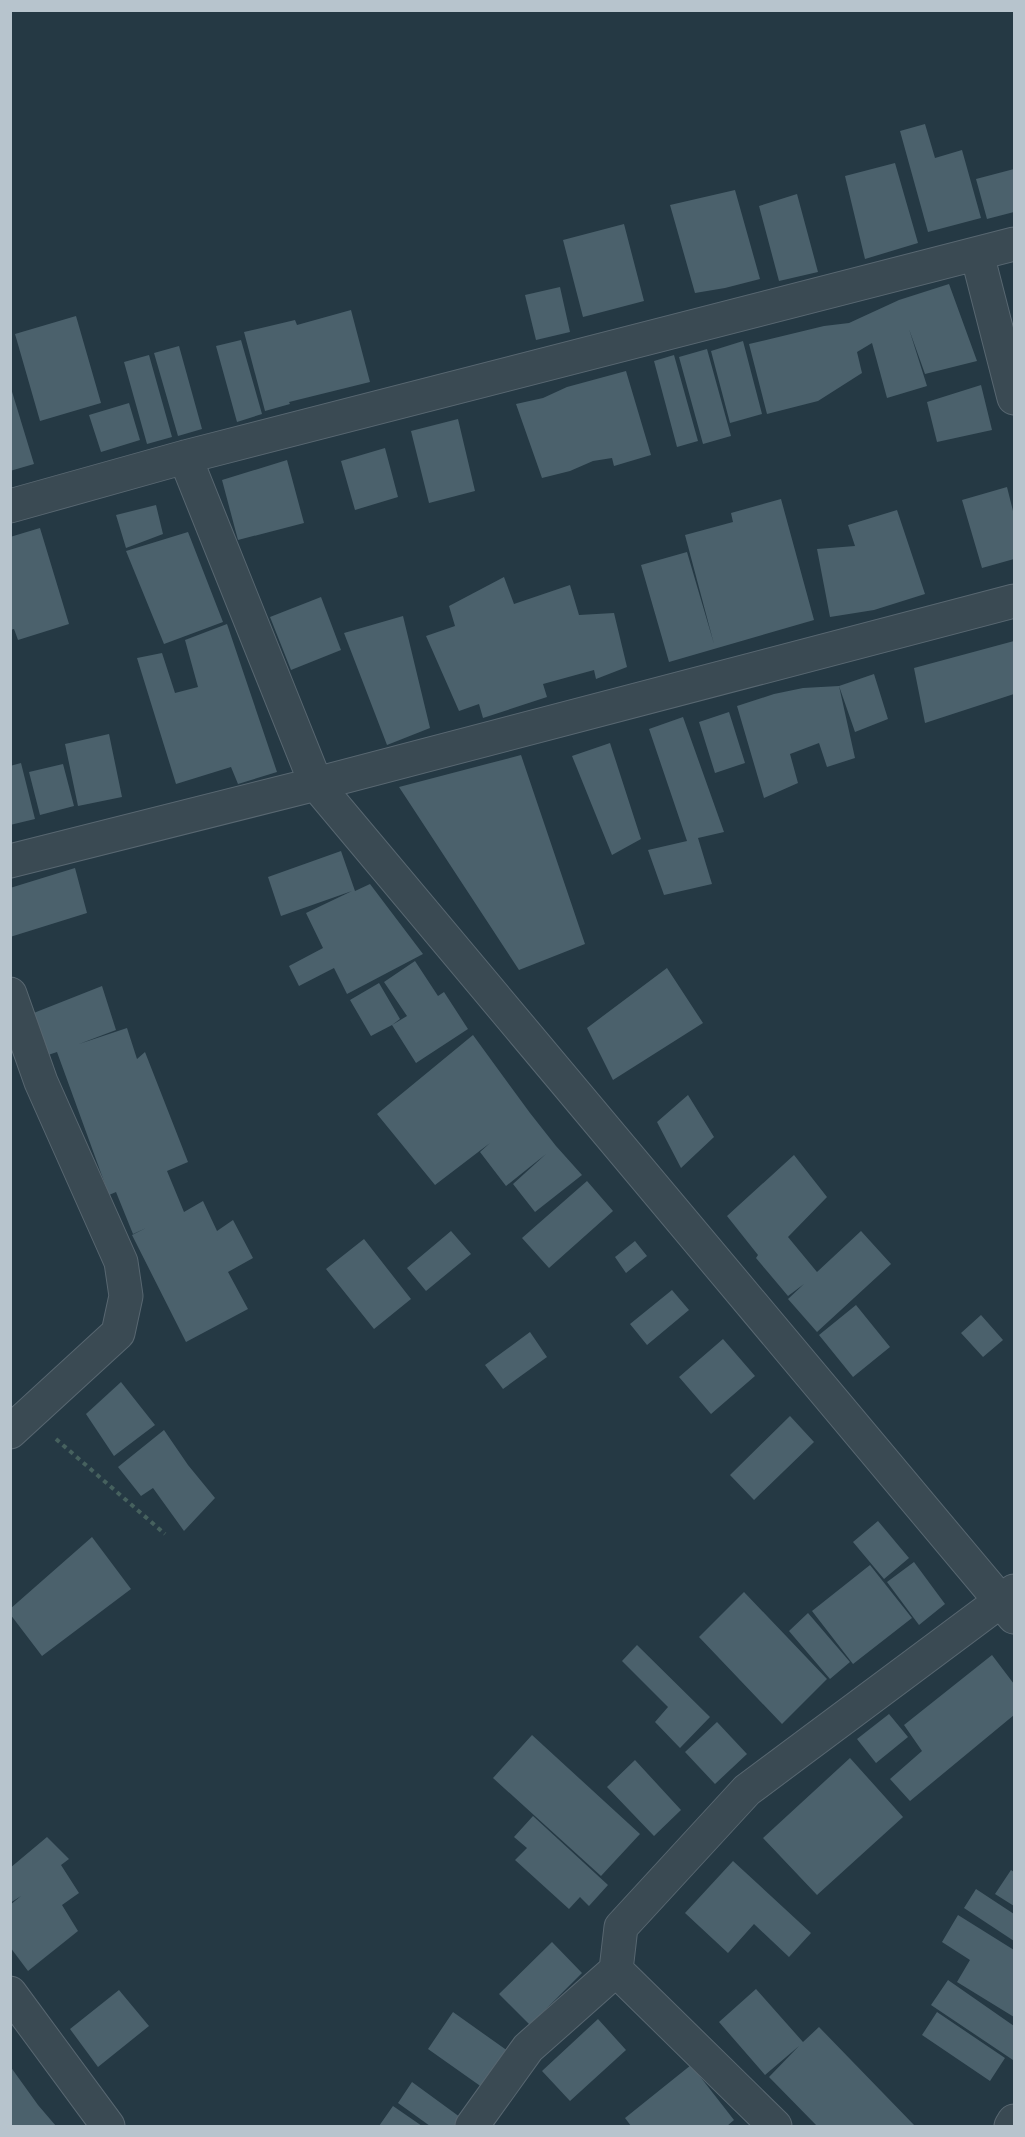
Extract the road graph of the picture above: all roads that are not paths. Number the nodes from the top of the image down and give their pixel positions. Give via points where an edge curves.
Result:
1 (1014, 244) edge
2 (977, 254) junction
3 (1014, 398) edge
4 (185, 457) junction
5 (10, 506) edge
6 (1014, 601) edge
7 (316, 784) junction
8 (10, 861) edge
9 (10, 994) edge
10 (10, 1432) edge
11 (1010, 1603) edge
12 (616, 1970) junction
13 (10, 1993) edge
14 (1014, 2121) edge
15 (108, 2127) edge
16 (472, 2127) edge
17 (775, 2127) edge
18 (1011, 2127) edge

1 - 2 street
2 - 3 street
2 - 4 street
4 - 5 street
4 - 7 street
6 - 7 street
7 - 8 street
7 - 11 street
9 - 10 street via 41,1082 121,1262 126,1296 118,1333
11 - 12 street via 747,1790 621,1927
12 - 16 street via 528,2048
12 - 17 street
13 - 15 street
14 - 18 street

